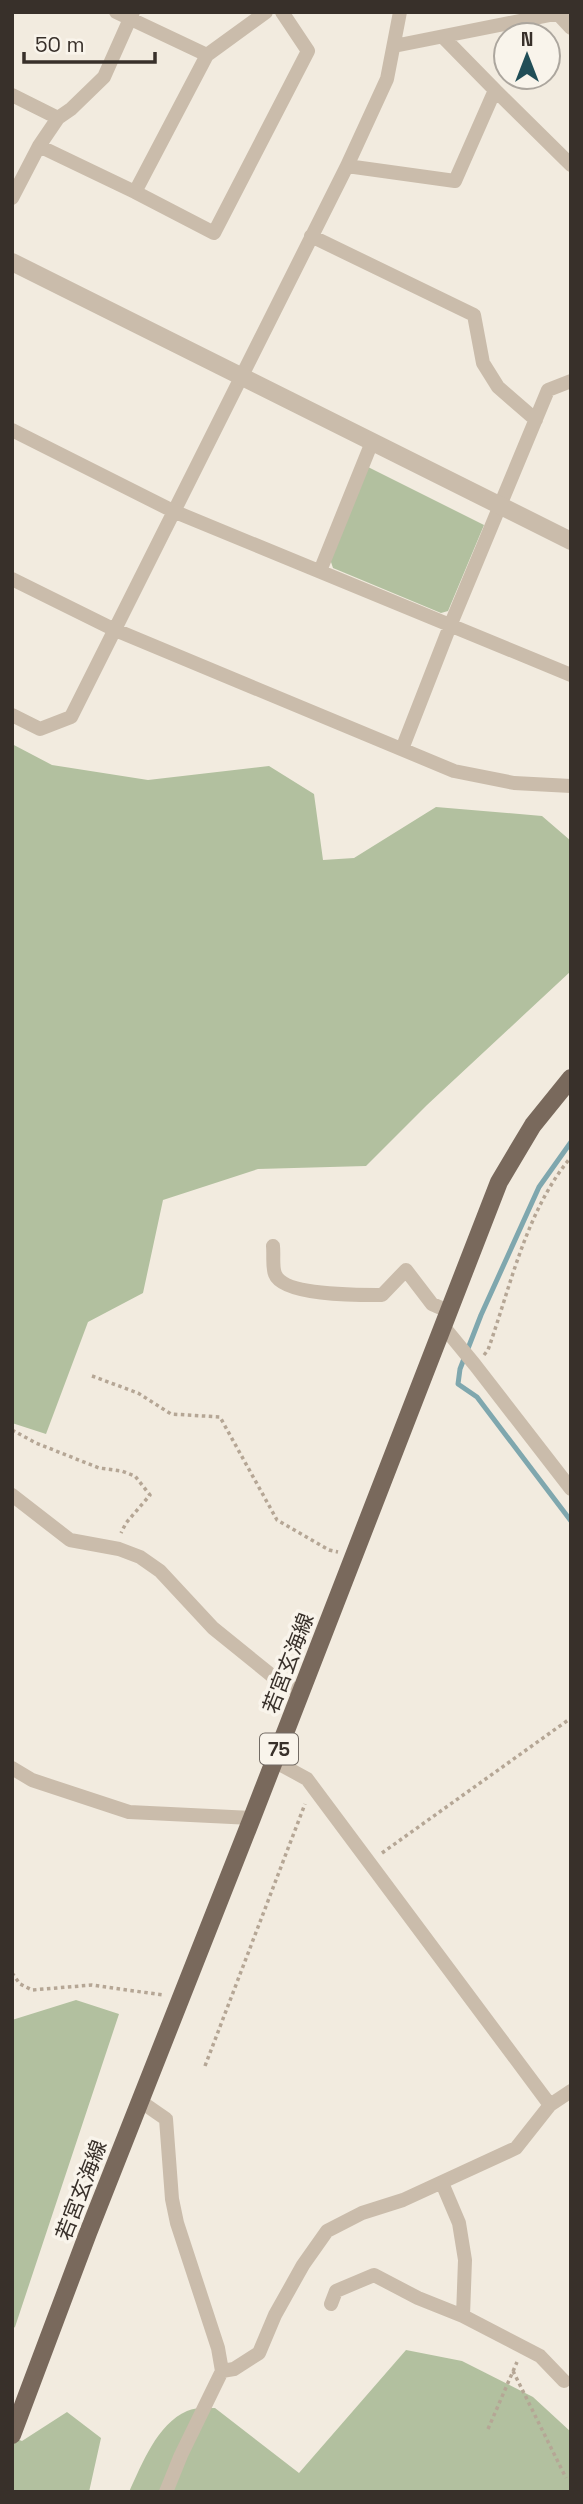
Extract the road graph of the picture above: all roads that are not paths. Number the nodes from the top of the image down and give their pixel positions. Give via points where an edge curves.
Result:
1 (266, 12) edge
2 (282, 12) edge
3 (400, 12) edge
4 (559, 13) edge
5 (127, 15) edge
6 (571, 28) edge
7 (443, 37) junction
8 (394, 46) junction
9 (206, 55) junction
10 (492, 87) edge
11 (495, 91) edge
12 (496, 91) edge
13 (12, 96) edge
14 (58, 118) junction
15 (39, 146) junction
16 (571, 165) edge
17 (347, 166) junction
18 (135, 192) junction
19 (12, 198) edge
20 (311, 236) junction
21 (12, 262) edge
22 (240, 376) junction
23 (571, 381) edge
24 (536, 420) junction
25 (12, 430) edge
26 (372, 442) junction
27 (500, 506) junction
28 (173, 511) junction
29 (571, 541) edge
30 (320, 572) junction
31 (12, 579) edge
32 (450, 626) junction
33 (113, 629) junction
34 (571, 675) edge
35 (12, 715) edge
36 (402, 750) junction
37 (571, 786) edge
38 (571, 1078) edge
39 (273, 1246) dead end
40 (445, 1319) junction
41 (571, 1489) edge
42 (12, 1495) edge
43 (301, 1693) junction
44 (274, 1761) junction
45 (12, 1768) edge
46 (252, 1818) junction
47 (571, 2091) edge
48 (140, 2101) junction
49 (550, 2105) junction
50 (442, 2183) junction
51 (331, 2304) dead end
52 (463, 2316) junction
53 (222, 2371) junction
54 (564, 2381) dead end
55 (12, 2435) edge
56 (166, 2492) edge

1 - 9 street
2 - 18 street via 308,51 214,233
3 - 8 street
4 - 6 street
4 - 7 street
5 - 9 street
5 - 14 street via 104,77
7 - 8 street
7 - 10 street
8 - 17 street via 387,79
9 - 18 street
11 - 17 street via 455,181
12 - 16 street
13 - 14 street
14 - 15 street
15 - 18 street
15 - 19 street
17 - 20 street
20 - 22 street
20 - 24 street via 474,315 483,363 498,387
21 - 22 street
22 - 26 street
22 - 28 street
23 - 24 street via 548,390
24 - 27 street
25 - 28 street
26 - 27 street
26 - 30 street
27 - 29 street
27 - 32 street
28 - 30 street
28 - 33 street
30 - 32 street
31 - 33 street
32 - 34 street
32 - 36 street
33 - 35 street via 71,717 40,729
33 - 36 street
36 - 37 street via 454,771 513,783
38 - 40 main road, 若宮玄海線 / 75 via 533,1125 499,1182
39 - 40 street via 274,1274 283,1285 382,1296 406,1270
40 - 41 street
40 - 43 main road, 若宮玄海線 / 75
42 - 43 street via 70,1540 119,1549 160,1570 213,1628 276,1679
43 - 44 main road, 若宮玄海線 / 75
44 - 46 main road, 若宮玄海線 / 75
44 - 49 street via 306,1779
45 - 46 street via 32,1780 129,1812
46 - 48 main road, 若宮玄海線 / 75
47 - 49 street
48 - 53 street via 166,2119 177,2223
48 - 55 main road, 若宮玄海線 / 75
49 - 50 street via 516,2148
50 - 52 street via 458,2223 465,2260
50 - 53 street via 327,2231 286,2295 259,2353 234,2370
51 - 52 street via 336,2291 374,2275
52 - 54 street via 540,2356
53 - 56 street

